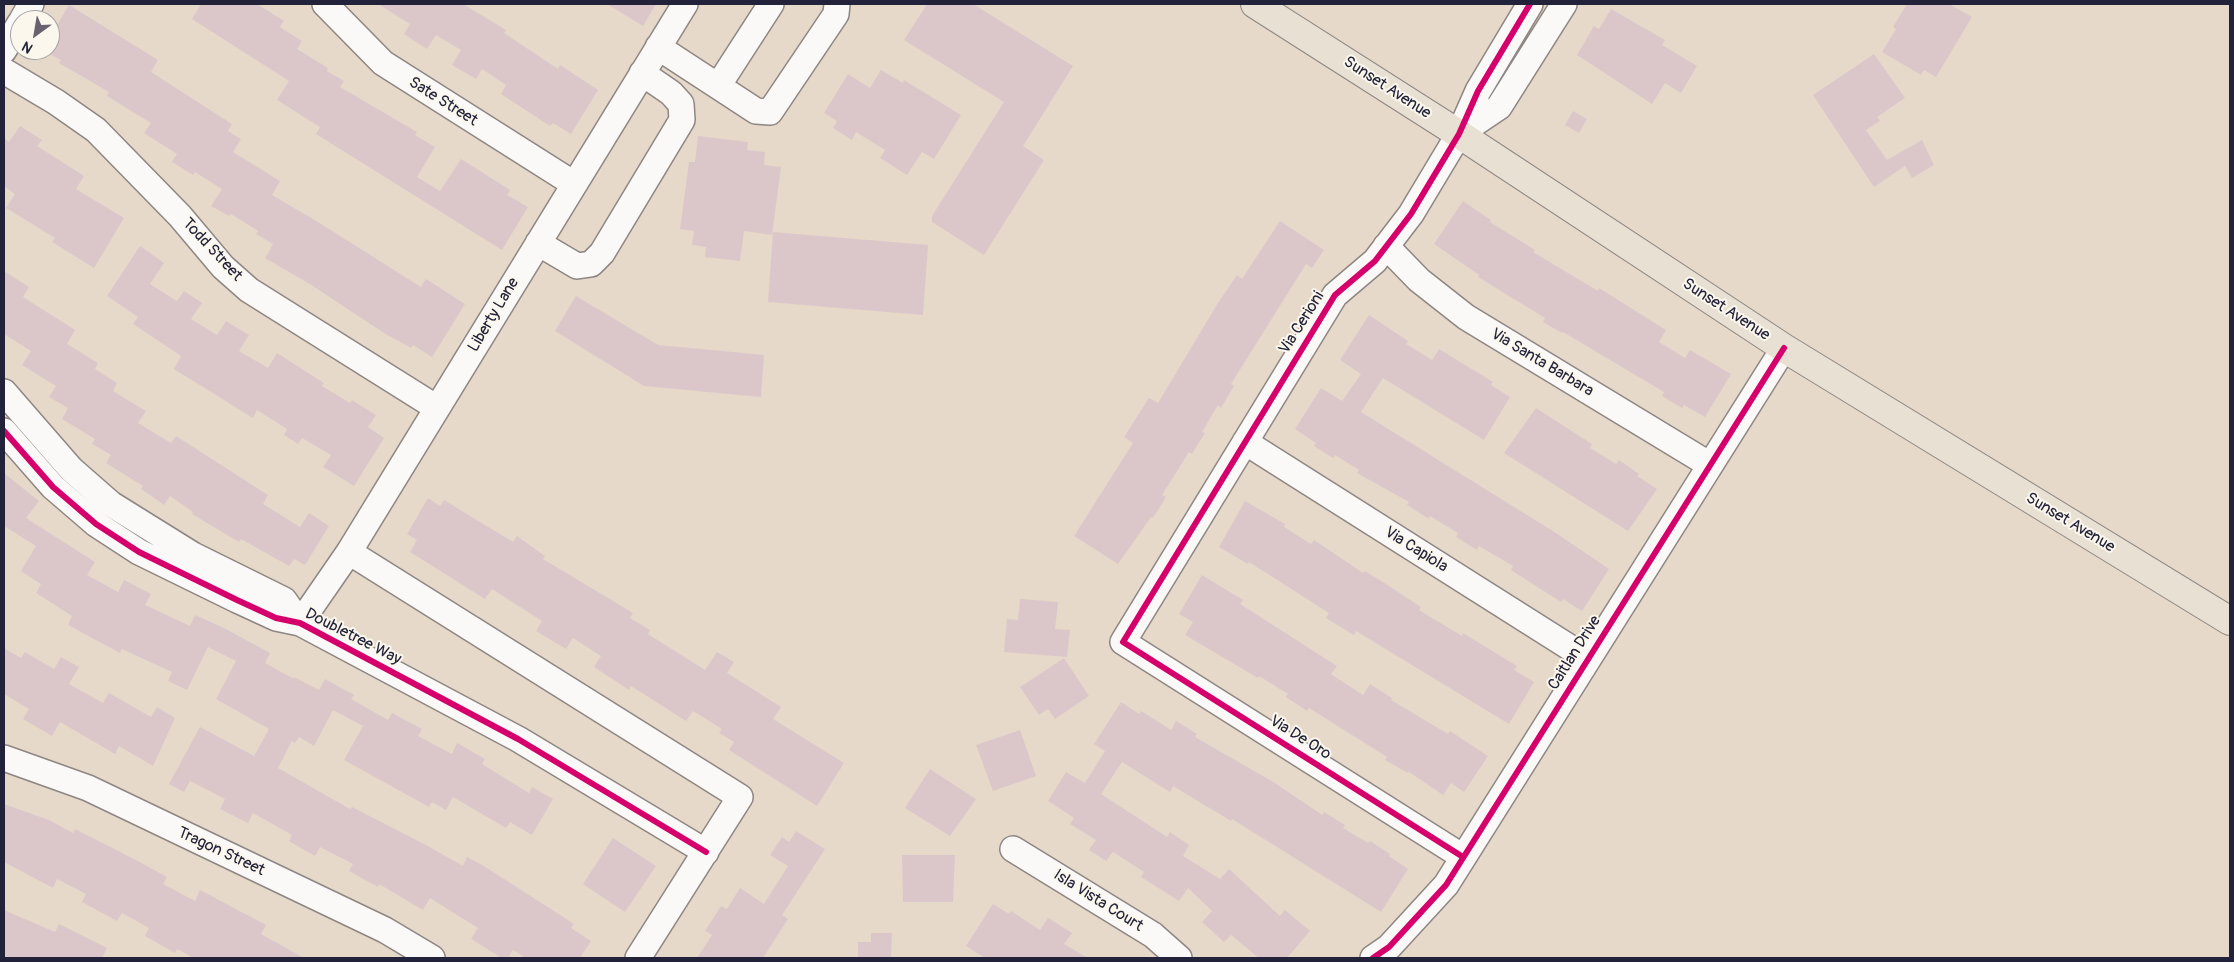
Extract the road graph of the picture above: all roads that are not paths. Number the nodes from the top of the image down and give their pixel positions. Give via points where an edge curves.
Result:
1 (324, 4) edge
2 (685, 4) edge
3 (770, 4) edge
4 (837, 4) edge
5 (1254, 4) edge
6 (1530, 4) edge
7 (1564, 4) edge
8 (658, 47) junction
9 (4, 71) edge
10 (642, 74) junction
11 (718, 86) junction
12 (1459, 134) junction
13 (574, 184) junction
14 (538, 243) junction
15 (1386, 246) junction
16 (1784, 348) junction
17 (4, 392) edge
18 (437, 408) junction
19 (4, 431) edge
20 (1245, 442) junction
21 (1710, 465) junction
22 (349, 552) junction
23 (2230, 620) edge
24 (300, 623) junction
25 (1123, 642) joint
26 (1588, 659) junction
27 (4, 758) edge
28 (1013, 849) dead end
29 (706, 852) junction
30 (1463, 857) junction
31 (432, 958) edge
32 (638, 958) edge
33 (1179, 958) edge
34 (1373, 958) edge

1 - 13 street, Sate Street via 382,63
2 - 8 street, Liberty Lane
3 - 11 street
4 - 11 street via 836,14 770,112 756,111
5 - 12 main road, Sunset Avenue
6 - 12 street, Via Cerioni via 1478,91
7 - 12 street, Via Cerioni via 1500,107
8 - 10 street, Liberty Lane
8 - 11 street
9 - 18 street, Todd Street via 96,130 180,216 223,267 249,290
10 - 13 street, Liberty Lane
10 - 14 street via 671,93 681,104 682,120 602,253 592,264 577,266
12 - 15 street, Via Cerioni via 1411,214
12 - 16 main road, Sunset Avenue
13 - 14 street, Liberty Lane
14 - 18 street, Liberty Lane
15 - 20 street, Via Cerioni via 1375,261 1335,295
15 - 21 street, Via Santa Barbara via 1419,280 1466,317
16 - 21 street, Caitlan Drive
16 - 23 main road, Sunset Avenue
17 - 24 street, Doubletree Way via 71,469 111,504 193,555 284,600
18 - 22 street, Liberty Lane
19 - 24 street, Doubletree Way via 53,487 96,524 139,552 244,604 276,618
20 - 25 street, Via Cerioni
20 - 26 street, Via Capiola
21 - 26 street, Caitlan Drive
22 - 24 street, Liberty Lane
22 - 29 street via 740,797
24 - 29 street, Doubletree Way via 518,740
25 - 30 street, Via De Oro
26 - 30 street, Caitlan Drive
27 - 31 street, Tragon Street via 88,788 385,930
28 - 33 street, Isla Vista Court via 1152,935
29 - 32 street
30 - 34 street, Caitlan Drive via 1446,885 1388,947

